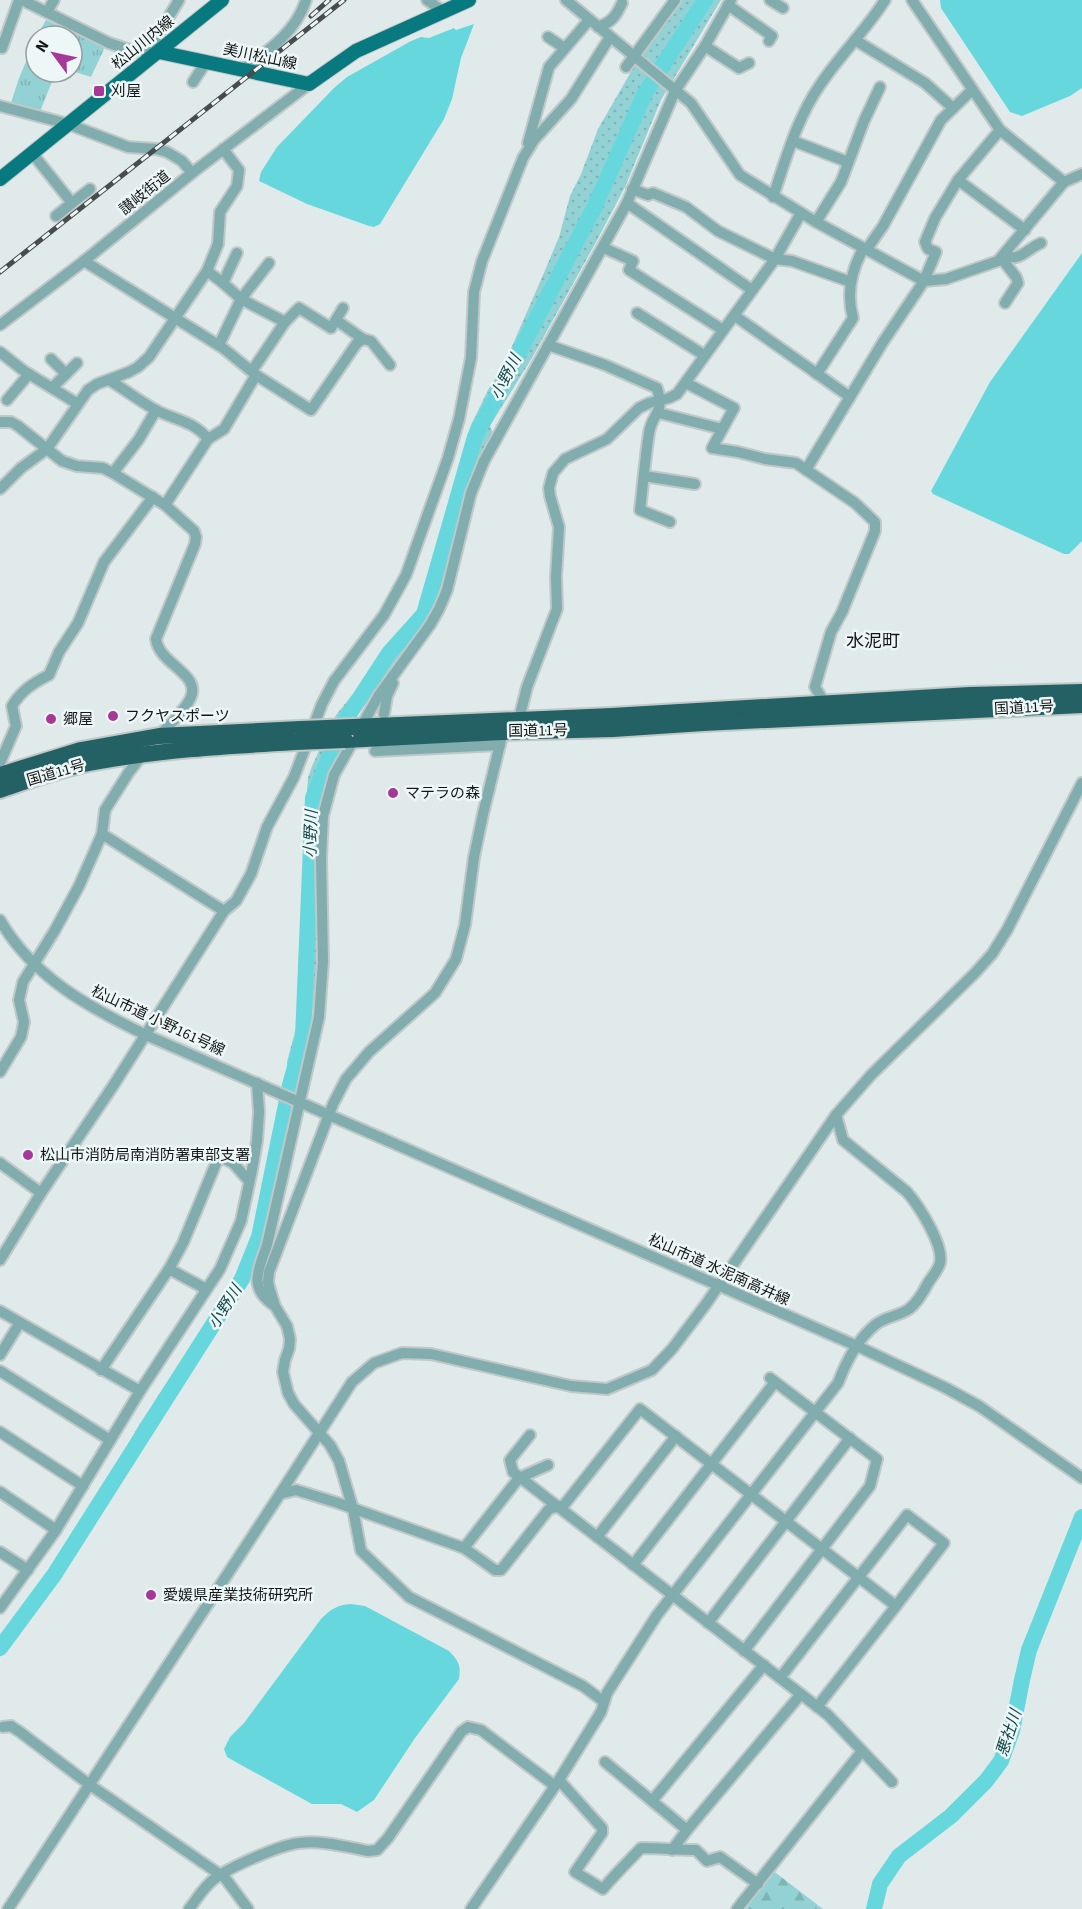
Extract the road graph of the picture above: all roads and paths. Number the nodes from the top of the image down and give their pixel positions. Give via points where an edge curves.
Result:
1 (20, 0) edge
2 (54, 0) edge
3 (179, 0) edge
4 (222, 0) edge
5 (306, 0) edge
6 (428, 0) edge
7 (469, 0) edge
8 (566, 0) edge
9 (675, 0) edge
10 (770, 0) edge
11 (885, 0) edge
12 (912, 0) edge
13 (730, 2) edge
14 (622, 3) dead end
15 (783, 8) dead end
16 (47, 12) junction
17 (444, 12) junction
18 (593, 23) junction
19 (548, 37) dead end
20 (610, 37) junction
21 (769, 40) dead end
22 (855, 40) junction
23 (6, 45) dead end
24 (705, 46) junction
25 (564, 47) junction
26 (153, 52) junction
27 (635, 58) junction
28 (206, 62) junction
29 (749, 63) dead end
30 (626, 67) dead end
31 (242, 70) junction
32 (193, 82) dead end
33 (309, 84) junction
34 (880, 87) dead end
35 (674, 90) junction
36 (972, 90) junction
37 (0, 106) edge
38 (953, 108) junction
39 (68, 124) junction
40 (1000, 130) junction
41 (793, 141) junction
42 (223, 149) junction
43 (32, 153) junction
44 (523, 158) junction
45 (848, 162) junction
46 (192, 173) junction
47 (1082, 174) edge
48 (0, 179) edge
49 (958, 180) junction
50 (1064, 182) junction
51 (90, 189) dead end
52 (632, 189) junction
53 (773, 197) junction
54 (72, 203) junction
55 (627, 203) junction
56 (801, 213) junction
57 (56, 216) dead end
58 (816, 222) junction
59 (1025, 230) junction
60 (1041, 243) dead end
61 (604, 248) junction
62 (865, 249) junction
63 (237, 253) dead end
64 (1003, 257) junction
65 (775, 259) junction
66 (84, 261) junction
67 (269, 263) dead end
68 (207, 271) junction
69 (924, 281) junction
70 (851, 282) junction
71 (223, 283) junction
72 (752, 290) junction
73 (241, 299) junction
74 (1005, 303) dead end
75 (343, 308) dead end
76 (637, 313) dead end
77 (735, 316) junction
78 (176, 318) junction
79 (336, 320) junction
80 (285, 322) junction
81 (0, 326) edge
82 (723, 330) junction
83 (363, 339) junction
84 (219, 345) junction
85 (548, 345) junction
86 (0, 352) edge
87 (704, 355) junction
88 (51, 359) dead end
89 (77, 363) dead end
90 (390, 365) dead end
91 (254, 373) junction
92 (29, 374) junction
93 (66, 374) junction
94 (818, 375) junction
95 (109, 380) junction
96 (686, 383) junction
97 (52, 388) junction
98 (850, 397) junction
99 (7, 400) dead end
100 (661, 400) junction
101 (78, 404) junction
102 (156, 410) junction
103 (659, 412) junction
104 (0, 422) edge
105 (722, 429) junction
106 (208, 439) junction
107 (47, 449) junction
108 (806, 470) junction
109 (113, 473) junction
110 (644, 476) junction
111 (695, 484) dead end
112 (0, 489) edge
113 (153, 497) junction
114 (165, 505) junction
115 (670, 522) dead end
116 (393, 674) junction
117 (1082, 692) edge
118 (1082, 705) edge
119 (829, 711) junction
120 (384, 714) dead end
121 (519, 719) junction
122 (353, 733) junction
123 (159, 736) junction
124 (298, 736) junction
125 (502, 738) junction
126 (375, 751) dead end
127 (144, 753) junction
128 (0, 763) edge
129 (0, 775) edge
130 (1082, 783) edge
131 (0, 789) edge
132 (102, 834) junction
133 (224, 910) junction
134 (0, 920) edge
135 (34, 963) junction
136 (146, 1035) junction
137 (0, 1072) edge
138 (256, 1083) junction
139 (297, 1102) junction
140 (329, 1115) junction
141 (836, 1115) junction
142 (0, 1163) edge
143 (249, 1181) junction
144 (41, 1192) junction
145 (0, 1260) edge
146 (169, 1269) junction
147 (718, 1286) junction
148 (206, 1289) junction
149 (275, 1306) junction
150 (0, 1311) edge
151 (19, 1324) junction
152 (857, 1346) junction
153 (0, 1355) edge
154 (101, 1370) junction
155 (0, 1371) edge
156 (140, 1391) junction
157 (814, 1411) junction
158 (0, 1432) edge
159 (318, 1434) junction
160 (530, 1435) dead end
161 (676, 1436) junction
162 (850, 1438) junction
163 (110, 1440) junction
164 (712, 1464) junction
165 (548, 1465) dead end
166 (519, 1478) junction
167 (1082, 1478) edge
168 (83, 1486) junction
169 (0, 1492) edge
170 (751, 1493) junction
171 (280, 1494) junction
172 (558, 1507) junction
173 (353, 1509) junction
174 (787, 1521) junction
175 (56, 1530) junction
176 (597, 1538) junction
177 (464, 1548) junction
178 (823, 1549) junction
179 (0, 1552) edge
180 (633, 1565) junction
181 (27, 1570) junction
182 (858, 1577) junction
183 (672, 1595) junction
184 (896, 1606) junction
185 (0, 1608) edge
186 (708, 1623) junction
187 (744, 1651) junction
188 (764, 1665) junction
189 (780, 1678) junction
190 (801, 1694) junction
191 (603, 1701) junction
192 (818, 1707) junction
193 (3, 1727) dead end
194 (862, 1751) junction
195 (604, 1762) dead end
196 (892, 1782) dead end
197 (557, 1783) junction
198 (90, 1785) junction
199 (652, 1801) junction
200 (687, 1830) junction
201 (672, 1850) junction
202 (220, 1874) junction
203 (758, 1884) junction
204 (476, 1907) edge
205 (8, 1909) edge
206 (189, 1909) edge
207 (248, 1909) edge
208 (737, 1909) edge

1 - 16 street
1 - 23 street via 7,30
2 - 16 street
3 - 26 street
4 - 26 main road, 松山川内線
5 - 31 street via 299,18 287,32
6 - 17 street
7 - 17 main road, 美川松山線
8 - 18 street
9 - 27 street
10 - 15 street
11 - 22 street
12 - 36 street
13 - 21 street via 772,36
13 - 24 street
14 - 18 street via 608,24
16 - 26 street via 109,43
17 - 33 main road, 美川松山線 via 356,51
18 - 20 street
18 - 25 street
19 - 25 street
20 - 27 street
20 - 44 street via 571,99
22 - 38 street via 925,83
22 - 41 street via 820,85
24 - 29 street via 739,68
24 - 35 street
25 - 44 street via 549,67
26 - 28 main road, 美川松山線
26 - 39 main road, 松山川内線
27 - 30 street
27 - 35 street
28 - 31 main road, 美川松山線
28 - 32 street
31 - 33 main road, 美川松山線
33 - 42 street, 讃岐街道
34 - 45 street
35 - 52 street
35 - 53 street via 696,109 740,176
36 - 38 street
36 - 40 street
37 - 39 street
38 - 62 street via 940,120 883,226
39 - 43 main road, 松山川内線
39 - 46 street via 128,147 167,152
40 - 49 street
40 - 50 street
41 - 45 street
41 - 53 street
42 - 46 street, 讃岐街道
42 - 68 street via 239,170 237,186 220,212 218,244
43 - 48 main road, 松山川内線
43 - 54 street
44 - 133 street via 477,278 471,358 459,420 406,575 384,615 322,704 294,777 267,827 252,874 236,901
45 - 58 street via 841,182
46 - 66 street, 讃岐街道
47 - 50 street
49 - 59 street
49 - 69 street via 925,242 928,249 936,252
50 - 59 street
51 - 54 street
52 - 55 street
52 - 65 street via 686,207 718,231
53 - 56 street
54 - 57 street
55 - 61 street
55 - 72 street
56 - 58 street
56 - 65 street
58 - 62 street
59 - 64 street
60 - 64 street via 1019,257
61 - 82 street via 633,261 629,270
61 - 85 street
62 - 69 street
62 - 70 street via 855,263
63 - 71 street
64 - 69 street via 946,279
64 - 74 street via 1018,283
65 - 70 street via 792,261
65 - 72 street
66 - 78 street
66 - 81 street, 讃岐街道
67 - 73 street
68 - 71 street
68 - 78 street
69 - 98 street
70 - 94 street via 849,305 853,318
71 - 73 street
72 - 77 street
73 - 80 street
73 - 84 street
75 - 79 street
76 - 87 street
77 - 82 street
77 - 94 street
78 - 84 street
78 - 95 street via 138,367
79 - 80 street via 331,328 298,308
79 - 83 street
80 - 91 street
82 - 87 street
83 - 90 street via 371,341
83 - 91 street via 311,410
84 - 91 street
85 - 100 street via 657,388
85 - 116 street via 476,478 439,609
86 - 92 street
87 - 96 street
88 - 93 street
89 - 93 street
91 - 106 street via 224,429
92 - 97 street
92 - 99 street
93 - 97 street
94 - 98 street
95 - 101 street via 88,390
95 - 102 street
96 - 100 street via 677,394
96 - 105 street via 735,408
97 - 101 street
98 - 108 street
100 - 103 street
100 - 121 street via 639,408 607,439 565,459 553,473 549,488 559,526 557,609
101 - 107 street
102 - 106 street via 190,423
102 - 109 street
103 - 105 street
103 - 110 street via 650,430
104 - 107 street via 18,426
105 - 108 street via 712,448 796,463
106 - 114 street
107 - 109 street via 68,463
107 - 112 street
108 - 119 street via 855,503 876,526 831,632 815,687
109 - 113 street
110 - 111 street
110 - 115 street via 640,510
113 - 114 street
113 - 128 street via 104,562 78,623 49,675 12,706 16,726
114 - 123 street via 195,531 196,537 156,639 163,656 188,678 193,688 191,698
116 - 120 street
116 - 122 street
117 - 119 highway, 国道11号 via 970,695
118 - 119 highway, 国道11号
119 - 121 highway, 国道11号
119 - 125 highway, 国道11号
121 - 122 highway, 国道11号
121 - 125 street
122 - 124 highway, 国道11号, bridge
122 - 125 highway, 国道11号
122 - 139 street via 334,775 323,816 319,1017
123 - 124 highway, 国道11号
123 - 127 street
123 - 129 highway, 国道11号 via 81,750
124 - 127 highway, 国道11号
125 - 126 street
125 - 140 street via 474,857 465,926 456,959 435,993 346,1078
127 - 131 highway, 国道11号 via 86,764
127 - 132 street via 105,810
130 - 141 street via 992,954
132 - 133 street
132 - 135 street via 79,886
133 - 136 street
134 - 135 street, 松山市道 小野161号線
135 - 136 street, 松山市道 小野161号線 via 79,1001
135 - 137 street via 22,982 21,1037
136 - 138 street, 松山市道 小野161号線
136 - 144 street
138 - 139 street, 松山市道 小野161号線
138 - 143 street via 257,1141
139 - 140 street, 松山市道 小野161号線
139 - 149 street via 256,1281
140 - 147 street, 松山市道 水泥南高井線
140 - 149 street via 269,1272
141 - 147 street
141 - 152 street via 843,1140 913,1199 940,1254 940,1264 919,1299 909,1309 877,1323
142 - 144 street
143 - 146 street via 233,1163 219,1156
143 - 148 street via 241,1221 220,1269
144 - 145 street
146 - 148 street
146 - 154 street
147 - 152 street, 松山市道 水泥南高井線
147 - 159 street via 652,1370 607,1389 571,1386 431,1354 402,1353 374,1363 352,1382
148 - 156 street
149 - 159 street via 290,1339 283,1372 288,1393
150 - 151 street
151 - 153 street
151 - 154 street
152 - 157 street via 838,1383
152 - 167 street, 松山市道 水泥南高井線 via 979,1406
154 - 156 street
155 - 163 street
156 - 163 street
157 - 162 street
157 - 164 street via 772,1380
157 - 170 street
158 - 168 street
159 - 171 street
159 - 173 street via 339,1461
160 - 166 street via 510,1460
161 - 164 street
161 - 172 street via 640,1409 564,1505
161 - 176 street
162 - 174 street
162 - 178 street via 877,1459 870,1486
163 - 168 street
164 - 170 street
164 - 180 street
165 - 166 street
166 - 172 street
166 - 177 street
168 - 175 street
169 - 175 street
170 - 174 street
170 - 183 street
171 - 173 street via 296,1490
171 - 198 street
172 - 176 street
172 - 177 street via 549,1509 501,1570 495,1570
173 - 177 street
173 - 191 street via 361,1551 409,1597 583,1686
174 - 178 street
174 - 186 street
175 - 181 street
176 - 180 street
178 - 182 street
178 - 187 street
179 - 181 street
180 - 183 street
181 - 185 street
182 - 184 street
182 - 184 street via 907,1515 944,1543
182 - 189 street
183 - 186 street
183 - 191 street
184 - 192 street
186 - 187 street
187 - 188 street
188 - 189 street
188 - 199 street
189 - 190 street
190 - 192 street
190 - 200 street
191 - 197 street via 601,1712
192 - 194 street
193 - 198 street via 11,1726 20,1732
194 - 196 street
194 - 203 street
195 - 199 street
197 - 201 street via 602,1828 575,1872 580,1876 603,1889 641,1848
197 - 202 street via 481,1730 468,1727 377,1850 298,1843
197 - 204 street
198 - 202 street
198 - 205 street
199 - 200 street
200 - 201 street
201 - 203 street via 696,1850 707,1861 720,1857
202 - 206 street
202 - 207 street
203 - 208 street

